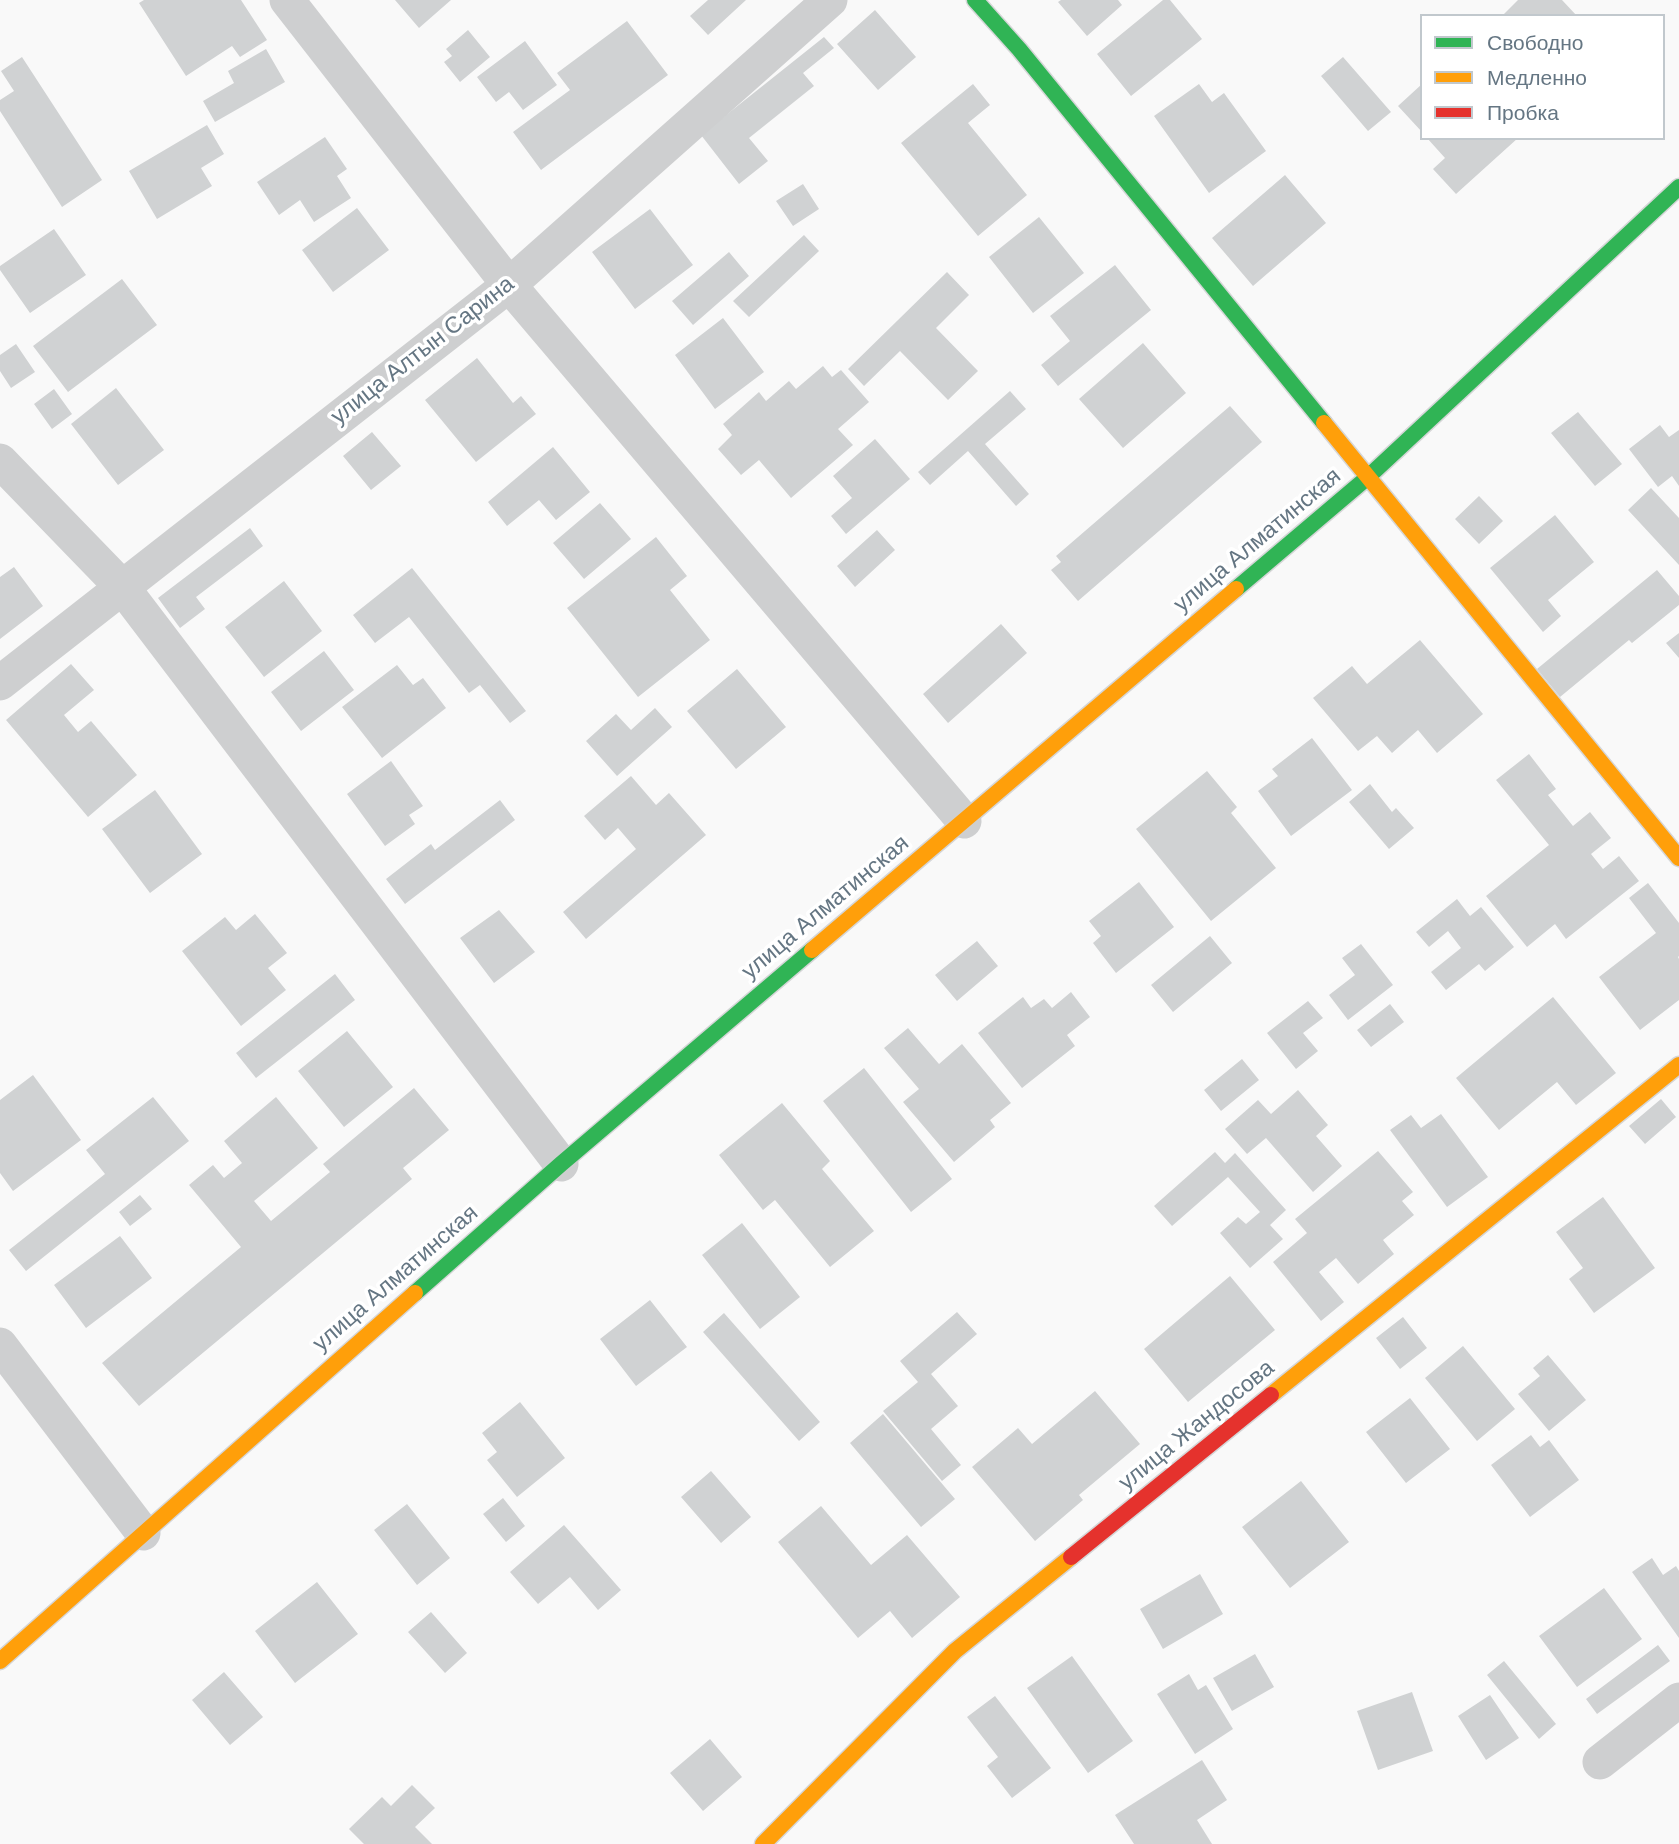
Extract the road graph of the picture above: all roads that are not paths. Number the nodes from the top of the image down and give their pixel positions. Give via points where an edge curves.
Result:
1 (287, 0) edge
2 (830, 0) edge
3 (975, 0) edge
4 (1679, 187) edge
5 (509, 285) junction
6 (0, 461) edge
7 (1368, 477) junction
8 (123, 588) junction
9 (0, 683) edge
10 (964, 821) junction
11 (1679, 858) edge
12 (1679, 1065) edge
13 (561, 1164) junction
14 (0, 1345) edge
15 (143, 1533) junction
16 (0, 1661) edge
17 (1679, 1700) edge
18 (1600, 1762) dead end
19 (763, 1844) edge

1 - 5 street
2 - 5 street, улица Алтын Сарина
3 - 7 street
4 - 7 street, улица Алматинская
5 - 8 street, улица Алтын Сарина
5 - 10 street
6 - 8 street
7 - 10 street, улица Алматинская
7 - 11 street
8 - 9 street, улица Алтын Сарина
8 - 13 street
10 - 13 street, улица Алматинская
12 - 19 street, улица Жандосова via 955,1651
13 - 15 street, улица Алматинская
14 - 15 street
15 - 16 street, улица Алматинская
17 - 18 street

